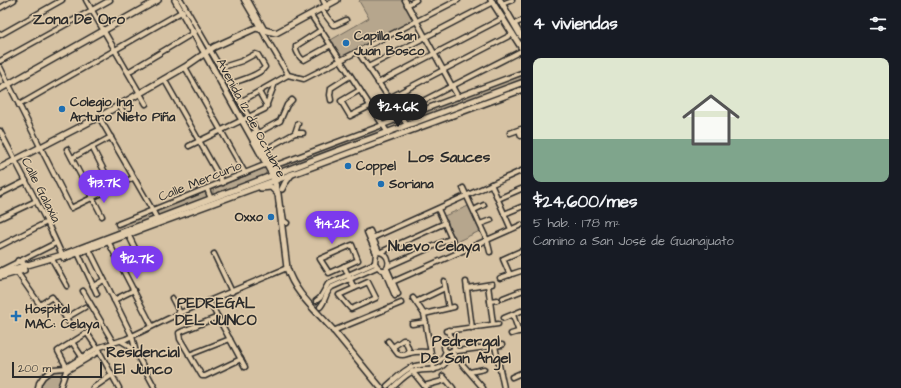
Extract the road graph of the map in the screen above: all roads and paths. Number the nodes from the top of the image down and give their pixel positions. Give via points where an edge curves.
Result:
1 (14, 0) edge
2 (62, 0) edge
3 (86, 0) edge
4 (110, 0) edge
5 (158, 0) edge
6 (176, 0) edge
7 (181, 0) edge
8 (244, 0) edge
9 (248, 0) edge
10 (323, 0) edge
11 (337, 0) edge
12 (342, 0) edge
13 (405, 0) edge
14 (416, 0) edge
15 (458, 0) edge
16 (512, 0) edge
17 (492, 1) edge
18 (501, 2) edge
19 (407, 5) junction
20 (327, 7) junction
21 (0, 8) edge
22 (92, 10) junction
23 (322, 10) junction
24 (183, 12) junction
25 (312, 16) junction
26 (503, 18) junction
27 (346, 20) dead end
28 (416, 22) junction
29 (521, 22) edge
30 (514, 24) junction
31 (321, 30) junction
32 (104, 31) junction
33 (264, 32) junction
34 (194, 33) junction
35 (513, 34) junction
36 (0, 35) edge
37 (521, 36) edge
38 (425, 38) junction
39 (331, 45) junction
40 (521, 47) edge
41 (115, 50) junction
42 (521, 51) edge
43 (208, 52) junction
44 (358, 52) junction
45 (434, 54) junction
46 (340, 61) junction
47 (0, 62) edge
48 (185, 67) junction
49 (368, 67) junction
50 (0, 68) edge
51 (220, 68) junction
52 (444, 70) junction
53 (128, 72) junction
54 (521, 73) edge
55 (287, 74) junction
56 (350, 76) junction
57 (164, 79) junction
58 (275, 83) junction
59 (378, 83) junction
60 (521, 83) edge
61 (229, 84) junction
62 (9, 85) junction
63 (453, 86) junction
64 (0, 89) edge
65 (360, 90) junction
66 (521, 90) edge
67 (259, 92) junction
68 (140, 93) junction
69 (458, 97) junction
70 (389, 98) junction
71 (292, 100) dead end
72 (331, 100) dead end
73 (240, 102) junction
74 (146, 104) dead end
75 (19, 105) junction
76 (119, 106) junction
77 (267, 106) junction
78 (370, 106) junction
79 (125, 114) dead end
80 (400, 114) junction
81 (99, 118) junction
82 (403, 118) junction
83 (246, 119) junction
84 (298, 124) dead end
85 (384, 125) junction
86 (407, 125) junction
87 (520, 129) edge
88 (0, 131) edge
89 (221, 131) junction
90 (258, 133) junction
91 (295, 133) junction
92 (303, 133) dead end
93 (388, 133) junction
94 (510, 133) dead end
95 (521, 136) edge
96 (111, 137) junction
97 (2, 141) edge
98 (199, 141) junction
99 (190, 146) dead end
100 (92, 147) junction
101 (41, 148) junction
102 (67, 149) dead end
103 (266, 149) junction
104 (72, 158) junction
105 (15, 160) junction
106 (271, 166) junction
107 (0, 168) edge
108 (521, 171) edge
109 (245, 173) junction
110 (292, 174) junction
111 (275, 177) junction
112 (134, 178) junction
113 (26, 181) junction
114 (223, 183) junction
115 (491, 184) junction
116 (113, 188) junction
117 (256, 188) junction
118 (463, 188) dead end
119 (208, 189) junction
120 (282, 189) dead end
121 (521, 189) edge
122 (0, 194) edge
123 (278, 194) junction
124 (467, 195) junction
125 (92, 198) junction
126 (211, 199) junction
127 (498, 199) junction
128 (36, 201) junction
129 (484, 205) dead end
130 (279, 207) junction
131 (521, 207) edge
132 (438, 209) junction
133 (474, 210) junction
134 (153, 211) junction
135 (504, 214) junction
136 (102, 216) dead end
137 (0, 218) edge
138 (491, 220) dead end
139 (158, 221) junction
140 (47, 222) junction
141 (287, 223) dead end
142 (445, 223) junction
143 (118, 224) dead end
144 (480, 224) junction
145 (521, 225) edge
146 (511, 229) junction
147 (129, 231) junction
148 (368, 232) dead end
149 (371, 238) junction
150 (452, 238) junction
151 (487, 240) junction
152 (108, 241) junction
153 (56, 243) junction
154 (0, 246) edge
155 (89, 249) junction
156 (521, 251) edge
157 (379, 252) junction
158 (490, 252) dead end
159 (78, 253) junction
160 (458, 253) junction
161 (214, 254) dead end
162 (63, 257) junction
163 (141, 260) dead end
164 (18, 261) junction
165 (53, 261) junction
166 (376, 265) junction
167 (344, 266) junction
168 (23, 268) junction
169 (287, 268) junction
170 (387, 268) junction
171 (521, 271) edge
172 (0, 272) edge
173 (17, 272) junction
174 (510, 275) junction
175 (0, 277) edge
176 (348, 277) junction
177 (500, 278) dead end
178 (104, 280) junction
179 (444, 281) dead end
180 (391, 282) junction
181 (466, 282) dead end
182 (67, 286) dead end
183 (93, 286) junction
184 (354, 288) junction
185 (445, 288) junction
186 (467, 288) junction
187 (134, 290) junction
188 (83, 291) dead end
189 (521, 291) edge
190 (232, 292) junction
191 (97, 294) dead end
192 (397, 295) dead end
193 (172, 298) dead end
194 (503, 298) dead end
195 (114, 300) junction
196 (497, 300) dead end
197 (209, 301) junction
198 (316, 302) dead end
199 (490, 302) junction
200 (401, 303) dead end
201 (85, 307) dead end
202 (320, 307) dead end
203 (454, 307) dead end
204 (448, 308) junction
205 (521, 312) edge
206 (180, 313) junction
207 (424, 314) junction
208 (512, 315) junction
209 (218, 317) junction
210 (66, 318) junction
211 (504, 318) dead end
212 (426, 322) junction
213 (412, 324) dead end
214 (493, 324) junction
215 (498, 324) dead end
216 (152, 326) junction
217 (72, 327) dead end
218 (472, 328) junction
219 (333, 331) junction
220 (520, 331) edge
221 (511, 334) dead end
222 (132, 336) junction
223 (230, 339) junction
224 (120, 341) junction
225 (388, 341) dead end
226 (72, 342) junction
227 (113, 342) junction
228 (452, 343) junction
229 (502, 345) dead end
230 (495, 346) junction
231 (393, 347) junction
232 (98, 350) junction
233 (430, 352) junction
234 (452, 352) junction
235 (136, 353) junction
236 (410, 353) junction
237 (189, 355) junction
238 (82, 357) junction
239 (241, 359) junction
240 (432, 365) junction
241 (245, 367) dead end
242 (411, 367) junction
243 (66, 369) junction
244 (484, 369) dead end
245 (434, 370) junction
246 (413, 372) junction
247 (470, 372) junction
248 (521, 373) edge
249 (112, 375) junction
250 (443, 376) dead end
251 (512, 377) dead end
252 (401, 378) junction
253 (446, 380) junction
254 (384, 387) edge
255 (425, 387) edge
256 (38, 388) edge
257 (60, 388) edge
258 (93, 388) edge
259 (119, 388) edge
260 (155, 388) edge
261 (392, 388) edge
262 (453, 388) edge
263 (483, 388) edge
264 (504, 388) edge

1 - 21 street
2 - 36 street
3 - 22 street
4 - 22 street
5 - 32 main road
6 - 24 main road, Avenida 12 de Octubre
7 - 43 street
8 - 33 street
9 - 33 street
10 - 20 street
11 - 20 main road
12 - 20 main road
13 - 19 street
14 - 19 street
15 - 28 street
16 - 18 street
17 - 26 main road
17 - 38 street
18 - 30 main road
19 - 28 street
20 - 23 main road
22 - 32 street
22 - 47 street
23 - 25 main road
23 - 27 street via 333,25
24 - 34 main road, Avenida 12 de Octubre
24 - 41 street
25 - 31 street
25 - 33 main road via 276,36
26 - 35 main road
26 - 45 street
28 - 38 street
28 - 44 street
29 - 30 street
30 - 37 main road
31 - 39 street
31 - 39 street via 296,46 303,60
32 - 41 street
32 - 62 main road
33 - 43 main road via 256,30
33 - 55 street
34 - 43 main road, Avenida 12 de Octubre
34 - 53 street
35 - 40 main road
35 - 52 street
38 - 45 street
38 - 49 street
39 - 46 street
41 - 53 street
41 - 75 street
42 - 63 street
43 - 48 main road
43 - 51 street
43 - 83 main road, Avenida 12 de Octubre
44 - 46 street
44 - 49 street
45 - 52 street
45 - 59 street
46 - 55 street via 304,79
46 - 56 street
48 - 57 main road
48 - 89 street
49 - 59 street
50 - 62 street
51 - 61 street
51 - 61 street via 255,54 265,67 247,78
52 - 63 street
52 - 70 street
53 - 68 street
54 - 69 street, Calle Mercurio
55 - 58 street
56 - 65 street
56 - 72 street via 331,88
57 - 68 main road
57 - 98 street
58 - 67 street
58 - 77 street
59 - 70 street
60 - 86 main road
61 - 73 street
62 - 64 main road
62 - 75 street
63 - 69 street
63 - 80 street
65 - 78 street
65 - 78 street via 341,101 350,116
66 - 110 main road
67 - 73 street
67 - 77 street
68 - 74 street
68 - 76 main road
69 - 82 street, Calle Mercurio
70 - 80 street
71 - 90 street via 287,104 280,120
73 - 83 street
75 - 101 street
76 - 79 street
76 - 81 main road
77 - 83 street
78 - 85 street
80 - 82 street
81 - 96 street
81 - 101 main road
82 - 85 street, Calle Mercurio
82 - 86 street
83 - 89 street
83 - 90 street
83 - 106 main road, Avenida 12 de Octubre
84 - 91 street
85 - 93 street
85 - 106 street, Calle Mercurio
86 - 93 main road
87 - 94 street
87 - 95 street
88 - 97 street, Calle Galaxia
89 - 98 street
89 - 109 street
90 - 103 street
91 - 92 street
91 - 103 street
93 - 111 main road
96 - 100 street
96 - 112 street
97 - 105 street, Calle Galaxia
98 - 99 street
98 - 114 street
100 - 104 street
100 - 116 street
101 - 105 main road
101 - 125 street via 71,208
102 - 104 street
103 - 106 street
104 - 125 street
105 - 107 main road
105 - 113 street, Calle Galaxia
106 - 109 street, Calle Mercurio
106 - 111 main road, Avenida 12 de Octubre
108 - 115 street
109 - 114 street, Calle Mercurio
110 - 111 main road
110 - 120 main road
111 - 117 main road
111 - 123 main road, Avenida 12 de Octubre
111 - 126 main road
112 - 116 street
112 - 134 street
113 - 122 street
113 - 128 street, Calle Galaxia
114 - 119 street, Calle Mercurio
115 - 124 street
115 - 127 street
116 - 125 street
117 - 123 main road via 271,187
117 - 139 main road
118 - 124 street
119 - 126 street
119 - 134 street, Calle Mercurio
121 - 127 street
123 - 130 main road, Avenida 12 de Octubre
124 - 132 street
124 - 133 street
125 - 136 street
126 - 139 main road
127 - 135 street
128 - 137 street
128 - 140 street, Calle Galaxia
129 - 133 street
130 - 141 street
130 - 169 main road, Avenida 12 de Octubre
131 - 135 street
132 - 142 street
132 - 149 street
133 - 144 street
134 - 139 street
134 - 143 street, Calle Mercurio
135 - 146 street
138 - 144 street
139 - 147 main road
140 - 153 street, Calle Galaxia
140 - 154 street
142 - 150 street
142 - 157 street
144 - 151 street
145 - 146 street
146 - 151 street
147 - 152 main road
147 - 162 main road
147 - 163 street
148 - 149 street
149 - 157 street
150 - 160 street
150 - 170 street
151 - 158 street
151 - 160 street
152 - 155 main road
152 - 187 street
153 - 162 street, Calle Galaxia
153 - 164 street
155 - 159 main road
155 - 178 street
156 - 174 street via 503,259
157 - 166 street
157 - 170 street via 386,255
159 - 162 main road
159 - 183 street
160 - 180 street
161 - 190 street
162 - 165 main road
162 - 168 main road
164 - 168 main road via 23,263
164 - 172 street
165 - 168 main road
165 - 182 street
166 - 170 street
166 - 176 street
167 - 167 street via 358,260 352,245 320,259 329,273
167 - 176 street
168 - 172 main road
168 - 173 main road
169 - 190 street
169 - 219 main road, Avenida 12 de Octubre via 299,292
170 - 180 street
171 - 174 street
173 - 175 main road
173 - 210 street via 40,305 52,297
174 - 177 street
176 - 184 street
176 - 198 street via 328,284
176 - 202 street via 328,290
178 - 183 street
178 - 195 street
179 - 185 street
180 - 192 street
181 - 186 street
183 - 191 street
184 - 184 street via 339,295 351,309 376,298 368,282
185 - 204 street
185 - 207 street via 414,300
186 - 199 street via 490,284
186 - 218 street
187 - 195 street
187 - 216 street
188 - 227 street
189 - 194 street
190 - 197 street
193 - 206 street
195 - 222 street
196 - 199 street
197 - 206 street
197 - 209 street
199 - 214 street
200 - 219 street
201 - 210 street
203 - 204 street
204 - 207 street
205 - 208 street
206 - 216 street
207 - 212 street
208 - 211 street
208 - 220 street
209 - 223 street
209 - 237 street via 180,334
210 - 217 street
212 - 213 street
212 - 233 street
214 - 215 street
214 - 218 street
216 - 222 street
218 - 228 street via 448,330
219 - 254 main road, Avenida 12 de Octubre
220 - 221 street
222 - 224 street
222 - 235 street
223 - 237 street
223 - 239 street
224 - 227 street
224 - 235 street
225 - 231 street
226 - 232 street via 87,333
226 - 238 street
226 - 243 street via 58,351
227 - 232 street
228 - 234 street
228 - 234 street via 444,344 444,349
229 - 230 street
230 - 234 street
230 - 264 street
231 - 236 street via 400,356
231 - 236 street via 405,340
232 - 238 street
232 - 243 street
232 - 249 street
233 - 236 street
233 - 240 street
234 - 240 street
234 - 245 street via 442,366
234 - 247 street
235 - 260 street
237 - 239 street via 202,376
238 - 243 street
239 - 241 street
240 - 242 street
240 - 245 street
242 - 246 street
242 - 252 street
243 - 256 street via 53,369 39,382
243 - 257 street
244 - 247 street
245 - 246 street
246 - 252 street
246 - 255 street
247 - 263 street
248 - 251 street
249 - 258 street
249 - 259 street
250 - 253 street
252 - 254 street
252 - 261 street
253 - 255 street
253 - 262 street

